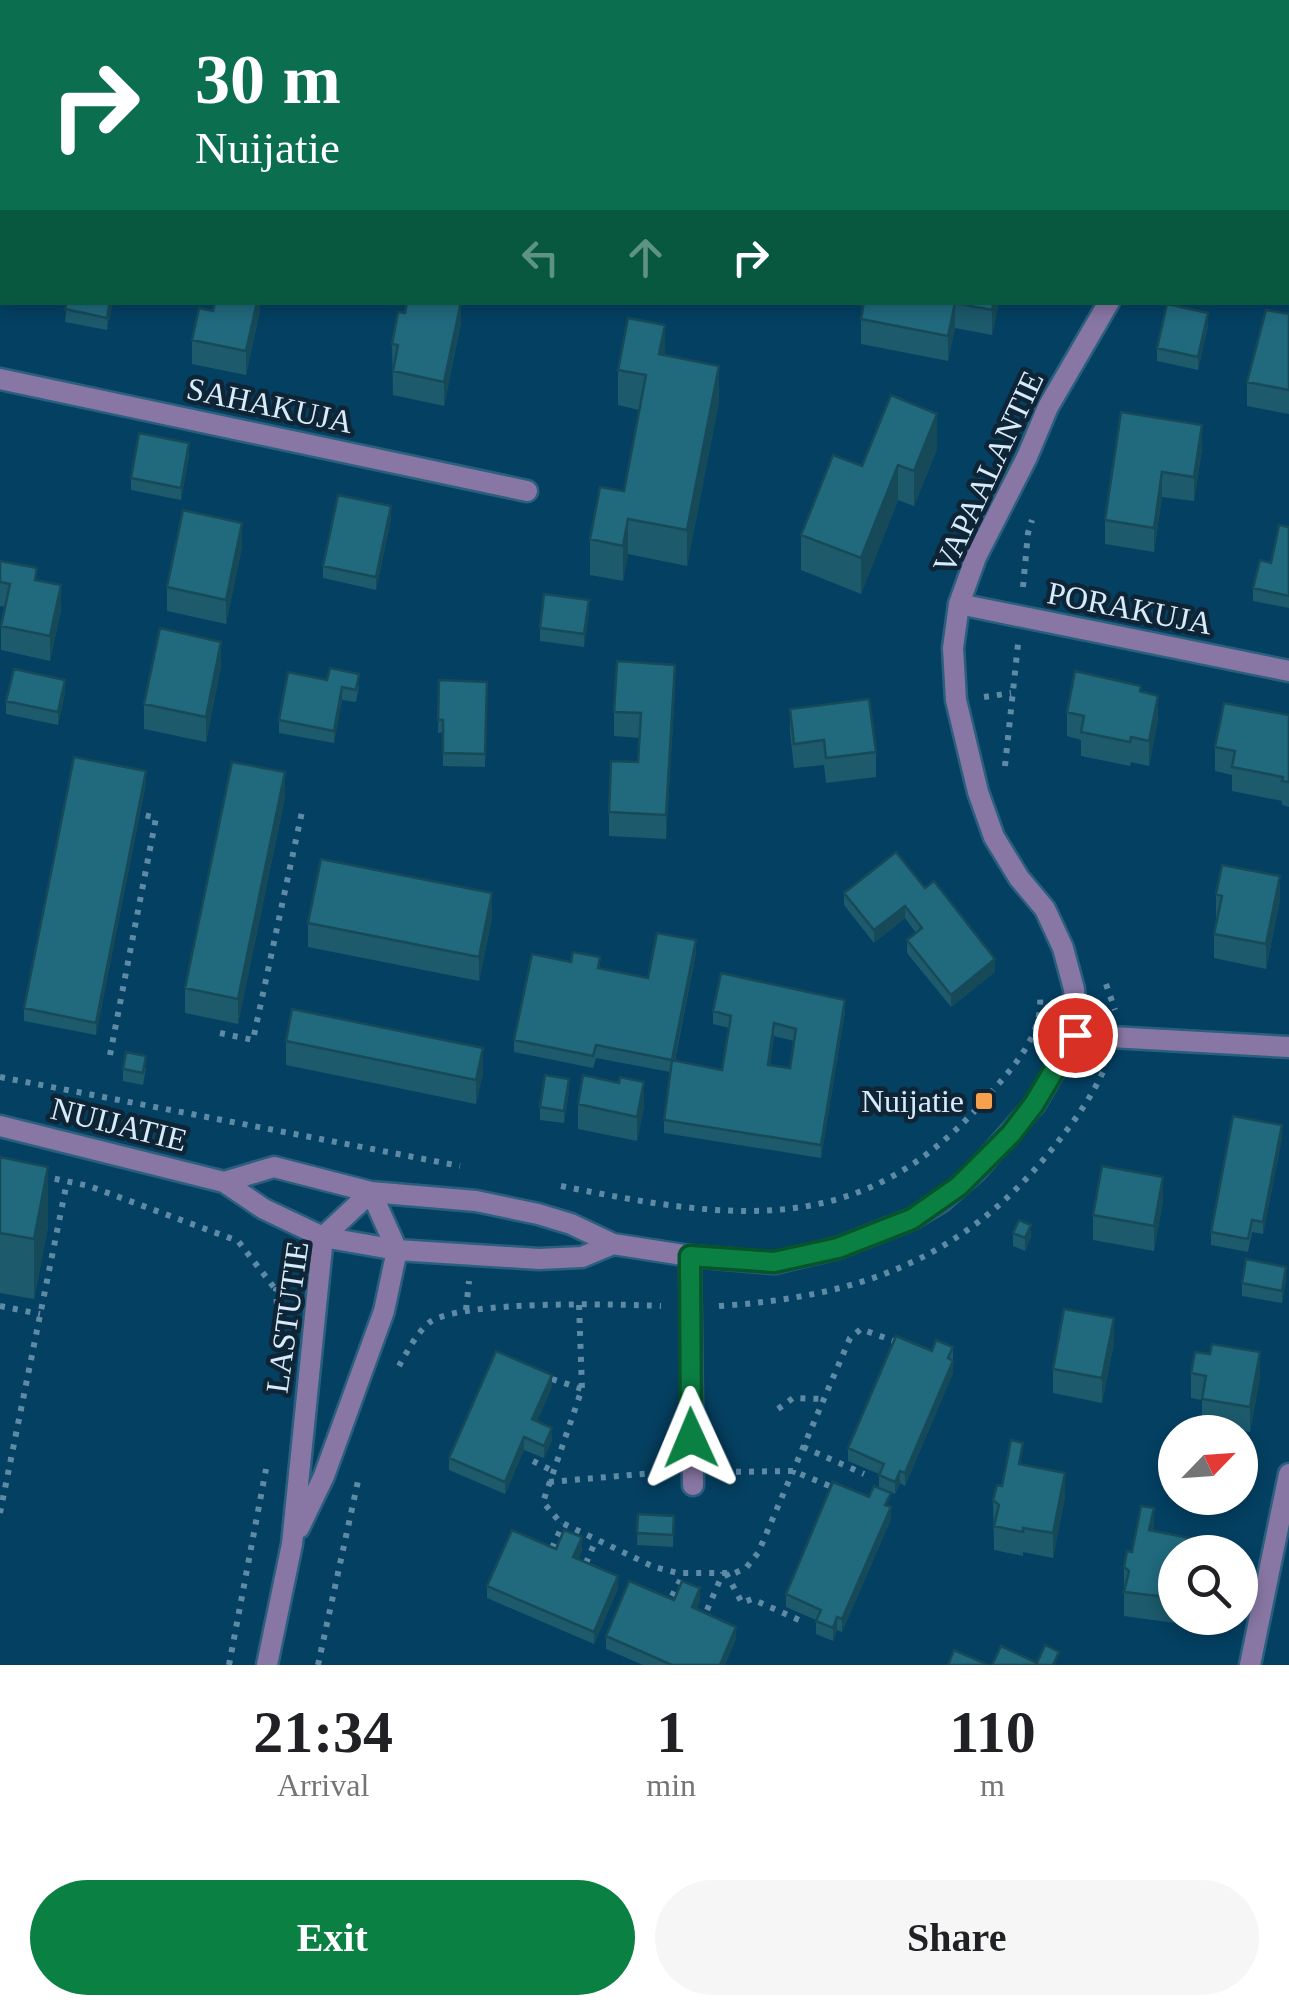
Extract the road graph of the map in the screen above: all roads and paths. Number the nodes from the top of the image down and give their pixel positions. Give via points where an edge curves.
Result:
1 (1107, 305) edge
2 (0, 379) edge
3 (527, 491) dead end
4 (1038, 504) dead end
5 (959, 604) junction
6 (1019, 617) junction
7 (1289, 671) edge
8 (1009, 782) dead end
9 (303, 807) dead end
10 (144, 815) edge
11 (1039, 982) dead end
12 (1105, 982) dead end
13 (220, 1033) dead end
14 (1075, 1035) junction
15 (1118, 1036) junction
16 (1289, 1048) edge
17 (110, 1055) dead end
18 (0, 1078) edge
19 (0, 1126) edge
20 (461, 1166) dead end
21 (34, 1175) edge
22 (67, 1182) junction
23 (224, 1182) junction
24 (555, 1184) dead end
25 (371, 1192) junction
26 (324, 1237) junction
27 (612, 1244) junction
28 (397, 1250) junction
29 (690, 1256) junction
30 (276, 1290) dead end
31 (0, 1306) edge
32 (40, 1314) junction
33 (428, 1324) dead end
34 (396, 1369) dead end
35 (552, 1379) edge
36 (582, 1389) dead end
37 (824, 1399) dead end
38 (778, 1409) dead end
39 (556, 1433) edge
40 (566, 1436) dead end
41 (804, 1447) dead end
42 (533, 1461) dead end
43 (553, 1471) dead end
44 (864, 1474) dead end
45 (1289, 1474) edge
46 (360, 1475) dead end
47 (692, 1475) junction
48 (548, 1482) dead end
49 (852, 1496) edge
50 (0, 1513) edge
51 (564, 1524) dead end
52 (596, 1540) dead end
53 (292, 1544) junction
54 (552, 1548) edge
55 (586, 1562) edge
56 (684, 1572) dead end
57 (672, 1596) edge
58 (707, 1610) edge
59 (799, 1620) dead end
60 (267, 1665) edge
61 (318, 1665) edge
62 (1250, 1665) edge

1 - 5 street, VAPAALANTIE via 1048,407
2 - 3 street, SAHAKUJA
4 - 6 path via 1028,532
5 - 6 street, PORAKUJA
5 - 14 street, VAPAALANTIE via 953,648 964,744 994,837 1045,909 1063,948 1074,988
6 - 7 street, PORAKUJA
6 - 8 path via 1006,744
9 - 13 path via 253,1040
10 - 17 path via 156,818
11 - 24 path via 1041,1004 1024,1055 944,1138 868,1191 810,1206 700,1212
12 - 15 path
14 - 15 street
14 - 29 street, NUIJATIE via 1011,1134 965,1181 912,1219 838,1248 774,1262
15 - 16 street
18 - 20 path
19 - 23 street, NUIJATIE
21 - 22 path
22 - 30 path via 238,1242
22 - 32 path
23 - 25 street, NUIJATIE via 274,1168
23 - 26 street, NUIJATIE
25 - 26 street, LASTUTIE
25 - 27 street, NUIJATIE via 538,1214
25 - 28 street
26 - 28 street, NUIJATIE
26 - 53 street, LASTUTIE
27 - 28 street, NUIJATIE via 582,1257 539,1259
27 - 29 street, NUIJATIE
28 - 53 street, LASTUTIE via 384,1311
29 - 47 street
31 - 32 path
32 - 50 path
33 - 34 path
35 - 36 path
37 - 38 path via 793,1398
39 - 40 path
41 - 44 path
42 - 43 path
45 - 62 street
46 - 61 path
47 - 48 path
47 - 49 path via 793,1471
51 - 54 path
52 - 55 path
53 - 60 street, LASTUTIE
56 - 57 path
58 - 59 path via 725,1573 742,1603 752,1599

